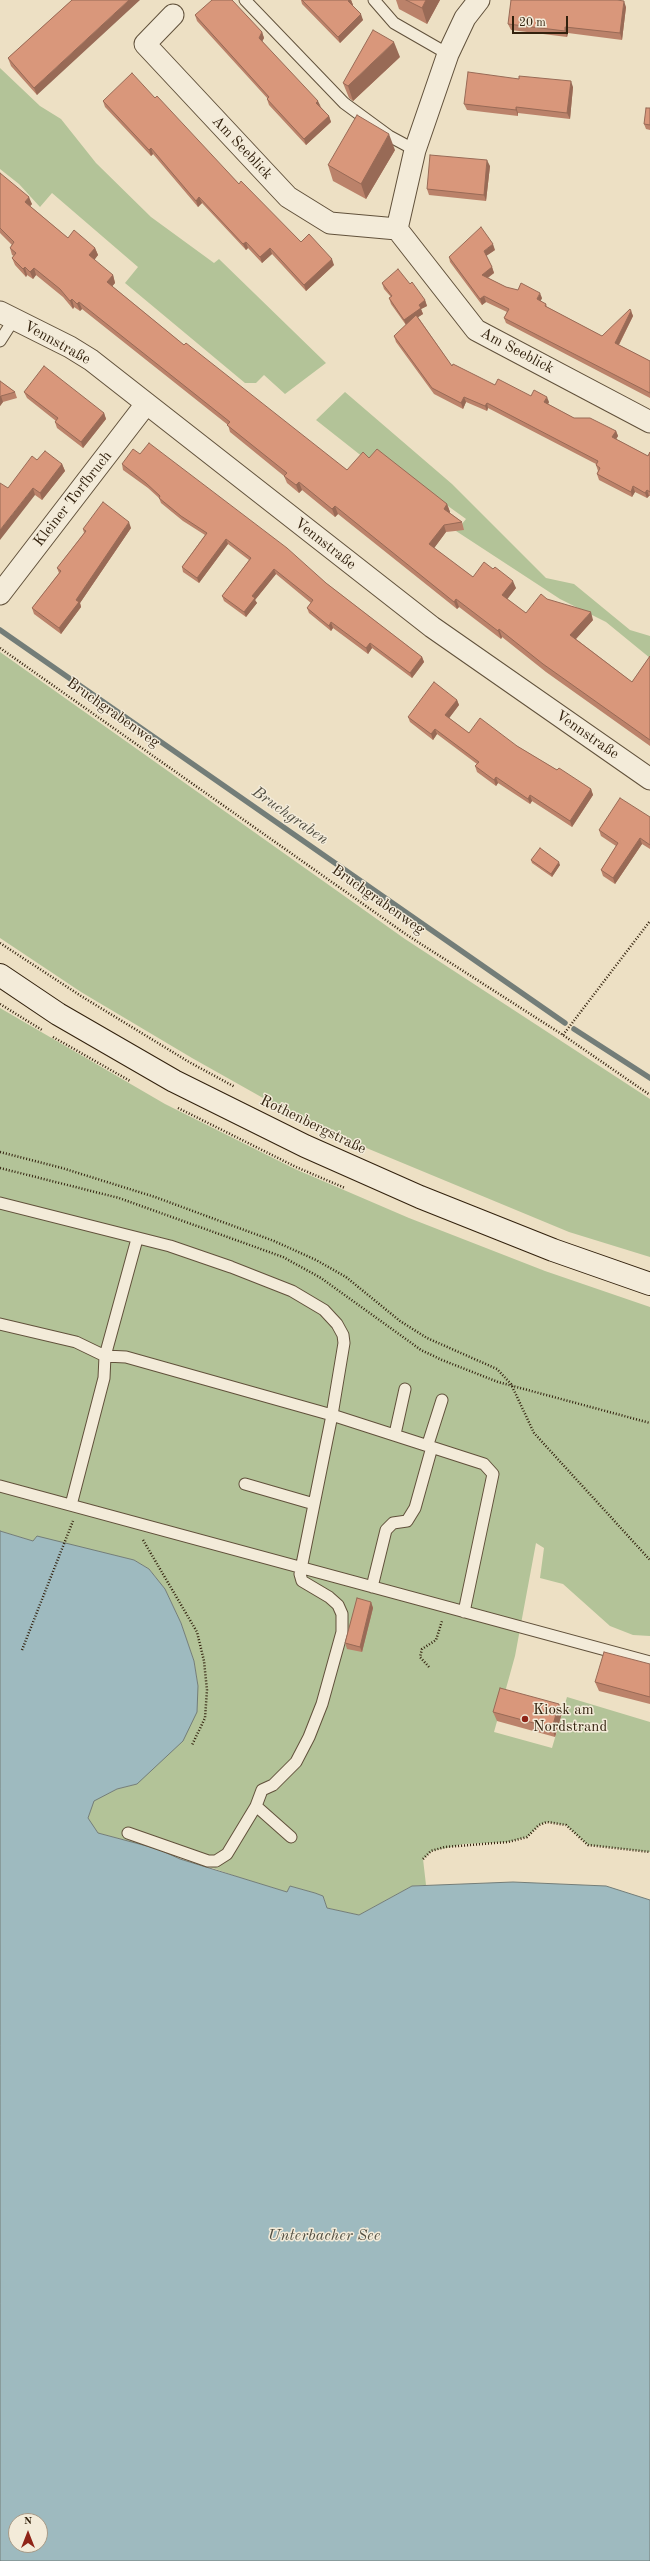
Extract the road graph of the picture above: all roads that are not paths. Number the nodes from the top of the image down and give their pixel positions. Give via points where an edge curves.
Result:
1 (244, 0) edge
2 (374, 0) edge
3 (478, 0) edge
4 (173, 15) dead end
5 (448, 54) junction
6 (415, 150) junction
7 (397, 229) junction
8 (7, 316) edge
9 (0, 341) edge
10 (146, 404) junction
11 (650, 422) edge
12 (0, 594) edge
13 (650, 779) edge
14 (0, 975) edge
15 (0, 1203) edge
16 (137, 1239) junction
17 (650, 1284) edge
18 (0, 1324) edge
19 (105, 1356) junction
20 (405, 1389) dead end
21 (442, 1400) dead end
22 (332, 1415) junction
23 (395, 1434) junction
24 (430, 1446) junction
25 (245, 1484) dead end
26 (1, 1488) edge
27 (314, 1504) junction
28 (74, 1506) junction
29 (301, 1567) junction
30 (372, 1587) junction
31 (464, 1612) junction
32 (650, 1662) edge
33 (256, 1806) junction
34 (128, 1833) dead end
35 (290, 1837) dead end

1 - 6 lane via 344,103 389,136
2 - 5 lane via 394,23
3 - 5 street via 465,18
4 - 7 street, Am Seeblick via 145,44 288,197 330,223
5 - 6 street
6 - 7 street
7 - 11 street, Am Seeblick via 476,330
8 - 9 lane
8 - 10 street, Vennstraße via 80,353
10 - 12 street, Kleiner Torfbruch
10 - 13 street, Vennstraße via 432,627
14 - 17 main road, Rothenbergstraße via 58,1014 174,1082 305,1146 420,1197 545,1247
15 - 16 lane
16 - 19 lane
16 - 22 lane via 170,1246 231,1267 292,1291 324,1310 337,1324 344,1343
18 - 19 lane via 76,1342
19 - 22 lane via 126,1357
19 - 28 lane via 104,1378
20 - 23 lane
21 - 24 lane
22 - 23 lane
22 - 27 lane
23 - 24 lane
24 - 30 lane via 415,1508 407,1521 393,1523 386,1530
24 - 31 lane via 484,1464 493,1474
25 - 27 lane
26 - 28 lane
27 - 29 lane
28 - 29 lane
29 - 30 lane
29 - 33 lane via 302,1581 329,1597 338,1606 342,1614 342,1632 322,1704 309,1736 296,1762 273,1785 262,1790
30 - 31 lane
31 - 32 lane
33 - 34 lane via 227,1854 216,1861 208,1861
33 - 35 lane

